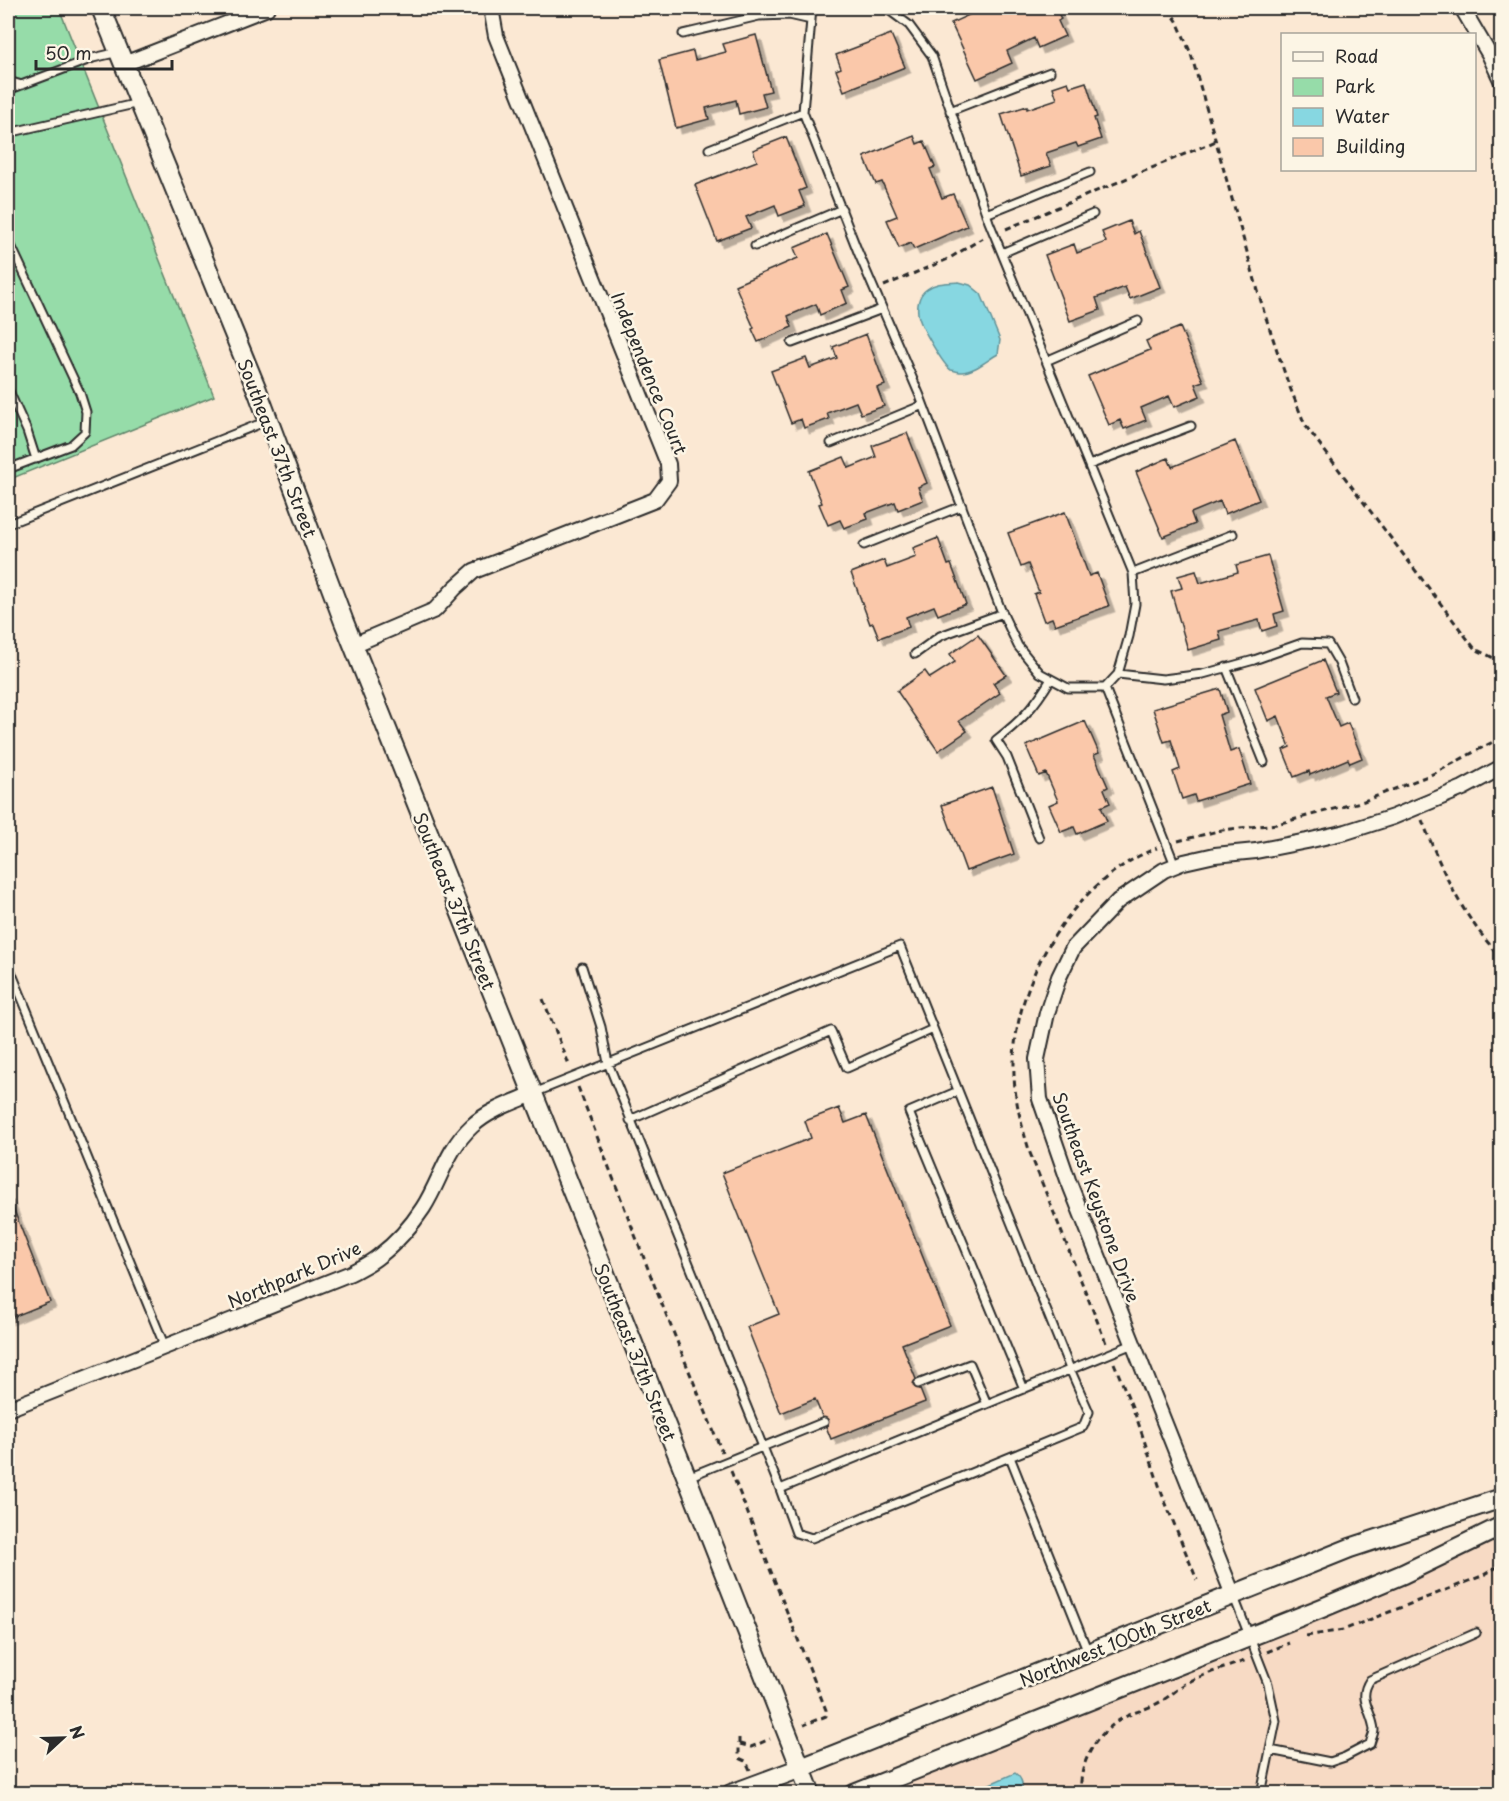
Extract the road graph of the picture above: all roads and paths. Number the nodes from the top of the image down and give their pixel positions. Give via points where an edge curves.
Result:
1 (101, 8) edge
2 (267, 8) edge
3 (491, 8) edge
4 (812, 8) edge
5 (886, 8) edge
6 (904, 8) edge
7 (1168, 8) edge
8 (1462, 8) edge
9 (897, 16) junction
10 (811, 20) junction
11 (683, 34) dead end
12 (121, 58) junction
13 (1050, 72) dead end
14 (8, 81) edge
15 (1502, 82) edge
16 (22, 85) junction
17 (8, 90) edge
18 (139, 103) junction
19 (950, 111) junction
20 (803, 112) junction
21 (8, 133) edge
22 (1216, 141) junction
23 (709, 149) dead end
24 (1090, 171) dead end
25 (842, 209) junction
26 (986, 214) junction
27 (1093, 214) dead end
28 (994, 234) junction
29 (8, 239) edge
30 (755, 246) dead end
31 (1002, 254) junction
32 (874, 290) junction
33 (882, 309) junction
34 (1138, 321) dead end
35 (792, 343) dead end
36 (1046, 361) junction
37 (8, 389) edge
38 (923, 405) junction
39 (268, 421) junction
40 (1191, 426) dead end
41 (831, 443) dead end
42 (36, 459) junction
43 (1089, 465) junction
44 (8, 469) edge
45 (962, 506) junction
46 (8, 524) edge
47 (1233, 534) dead end
48 (864, 545) dead end
49 (1133, 573) junction
50 (1003, 613) junction
51 (353, 645) junction
52 (915, 654) dead end
53 (1502, 662) edge
54 (1226, 667) junction
55 (1118, 674) junction
56 (1051, 679) junction
57 (1105, 688) junction
58 (1352, 698) dead end
59 (1502, 737) edge
60 (1264, 762) dead end
61 (1502, 767) edge
62 (1418, 808) junction
63 (1039, 838) dead end
64 (1167, 845) junction
65 (1175, 865) junction
66 (1502, 958) edge
67 (8, 964) edge
68 (582, 967) dead end
69 (543, 999) dead end
70 (933, 1029) junction
71 (608, 1063) junction
72 (574, 1077) junction
73 (958, 1091) junction
74 (533, 1094) junction
75 (630, 1120) junction
76 (1133, 1344) junction
77 (165, 1347) junction
78 (1110, 1353) junction
79 (1070, 1370) junction
80 (918, 1384) dead end
81 (1024, 1389) junction
82 (987, 1404) junction
83 (8, 1409) edge
84 (824, 1422) dead end
85 (762, 1448) junction
86 (1010, 1457) junction
87 (727, 1461) junction
88 (687, 1478) junction
89 (780, 1489) junction
90 (1502, 1498) edge
91 (1502, 1526) edge
92 (1197, 1580) dead end
93 (1233, 1595) junction
94 (1476, 1633) dead end
95 (1250, 1637) junction
96 (1088, 1653) junction
97 (788, 1732) junction
98 (739, 1738) dead end
99 (1270, 1750) junction
100 (801, 1768) junction
101 (730, 1794) edge
102 (811, 1794) edge
103 (854, 1794) edge
104 (1261, 1794) edge

1 - 12 street, Southeast 37th Street
2 - 12 street
3 - 51 street, Independence Court via 496,36 668,464 669,481 655,500 474,571 435,610
4 - 10 lane
5 - 9 lane
6 - 9 lane
7 - 22 path via 1191,54
8 - 15 street
9 - 19 lane via 909,25 932,56
10 - 11 lane via 789,15 759,16
10 - 20 lane
12 - 16 lane via 93,58
12 - 18 street, Southeast 37th Street
13 - 19 lane
14 - 16 lane
16 - 17 lane
18 - 21 lane
18 - 39 street, Southeast 37th Street
19 - 26 lane
20 - 23 lane
20 - 25 lane
22 - 28 path
22 - 53 path via 1264,312 1305,425 1475,649
24 - 26 lane
25 - 30 lane
25 - 32 lane
26 - 28 lane
27 - 31 lane
28 - 31 lane
28 - 32 path via 948,259
29 - 42 lane via 86,412 85,432 71,445
31 - 36 lane
32 - 33 lane
33 - 35 lane
33 - 38 lane
34 - 36 lane
36 - 43 lane
37 - 42 lane
38 - 41 lane
38 - 45 lane
39 - 46 lane
39 - 51 street, Southeast 37th Street
40 - 43 lane
42 - 44 lane
43 - 49 lane
45 - 48 lane
45 - 50 lane
47 - 49 lane
49 - 55 lane via 1135,604
50 - 52 lane via 940,636
50 - 56 lane via 1018,646 1040,673
51 - 74 street, Southeast 37th Street
54 - 55 lane via 1163,679
54 - 58 lane via 1302,643 1328,644
54 - 60 lane
55 - 57 lane
56 - 57 lane via 1068,688
56 - 63 lane via 1036,704 996,740
57 - 64 lane
59 - 64 path via 1436,773 1364,801 1277,824 1222,830
61 - 62 street, Southeast Keystone Drive
62 - 65 street, Southeast Keystone Drive via 1336,834
62 - 66 path via 1453,893 1483,939
64 - 65 lane
64 - 78 path via 1145,853 1114,873 1066,919 1035,971 1016,1031 1015,1092 1030,1153
65 - 76 street, Southeast Keystone Drive via 1118,901 1074,948 1047,1013 1037,1059 1040,1099
67 - 77 lane
68 - 71 lane
69 - 72 path
70 - 71 lane via 900,946
70 - 73 lane
70 - 75 lane via 847,1068 831,1032
71 - 72 lane
71 - 75 lane
72 - 74 lane
72 - 87 path
73 - 79 lane
73 - 81 lane via 909,1112
74 - 77 street, Northpark Drive via 487,1113 471,1127 443,1164 422,1209 379,1256 351,1273
74 - 88 street, Southeast 37th Street
75 - 85 lane
76 - 78 lane
76 - 93 street, Southeast Keystone Drive
77 - 83 street, Northpark Drive
78 - 79 lane
78 - 92 path
79 - 81 lane
79 - 86 lane via 1089,1412 1083,1427
80 - 82 lane via 969,1364
81 - 82 lane
82 - 89 lane
84 - 85 lane
85 - 87 lane
85 - 89 lane
86 - 89 lane via 812,1538 796,1533
86 - 96 lane
87 - 88 lane
87 - 97 path via 826,1710 826,1716
88 - 97 street, Southeast 37th Street
90 - 93 street, Northwest 100th Street via 1350,1548
91 - 95 street via 1403,1574
93 - 95 lane
93 - 96 street, Northwest 100th Street
94 - 99 lane via 1370,1680 1364,1697 1374,1732 1370,1744 1330,1762
95 - 99 lane via 1268,1684 1276,1721
95 - 103 street
96 - 100 street, Northwest 100th Street
97 - 98 path via 751,1747 740,1744
97 - 100 street, Southeast 37th Street
99 - 104 lane
100 - 101 street, Northwest 100th Street
100 - 102 street, Southeast 37th Street

